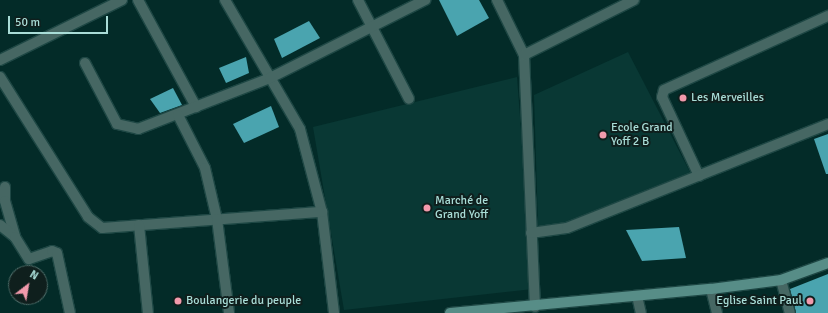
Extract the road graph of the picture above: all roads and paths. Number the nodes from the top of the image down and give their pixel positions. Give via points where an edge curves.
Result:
1 (122, 0) edge
2 (138, 0) edge
3 (225, 0) edge
4 (358, 0) edge
5 (425, 0) edge
6 (497, 0) edge
7 (634, 0) edge
8 (828, 16) edge
9 (371, 27) junction
10 (524, 55) junction
11 (0, 60) edge
12 (85, 63) dead end
13 (0, 76) edge
14 (270, 78) junction
15 (409, 99) dead end
16 (196, 107) junction
17 (178, 115) junction
18 (828, 124) edge
19 (699, 176) junction
20 (6, 187) dead end
21 (322, 212) junction
22 (217, 219) junction
23 (0, 225) edge
24 (138, 225) junction
25 (531, 233) junction
26 (16, 237) junction
27 (828, 263) edge
28 (781, 280) junction
29 (710, 289) junction
30 (637, 296) junction
31 (535, 307) junction
32 (498, 311) edge
33 (70, 313) edge
34 (148, 313) edge
35 (229, 313) edge
36 (334, 313) edge
37 (450, 313) edge
38 (641, 313) edge
39 (717, 313) edge
40 (790, 313) edge

1 - 11 street
2 - 16 street
3 - 14 street
4 - 9 street
5 - 9 street
6 - 10 street
7 - 10 street
8 - 19 street via 664,90 662,97
9 - 14 street
9 - 15 street
10 - 25 street
12 - 17 street via 117,124 125,128 138,129
13 - 24 street via 93,223 102,228
14 - 16 street
14 - 21 street via 300,129
16 - 17 street
17 - 22 street via 205,168
18 - 19 street
19 - 25 street via 567,228
20 - 26 street via 5,201
21 - 22 street
21 - 36 street
22 - 24 street
22 - 35 street
23 - 26 street
24 - 34 street
25 - 31 street
26 - 33 street via 29,259 52,251 57,253
27 - 28 street
28 - 29 street
28 - 40 street
29 - 30 street
29 - 39 street
30 - 31 street
30 - 38 street
31 - 32 street
32 - 37 street

